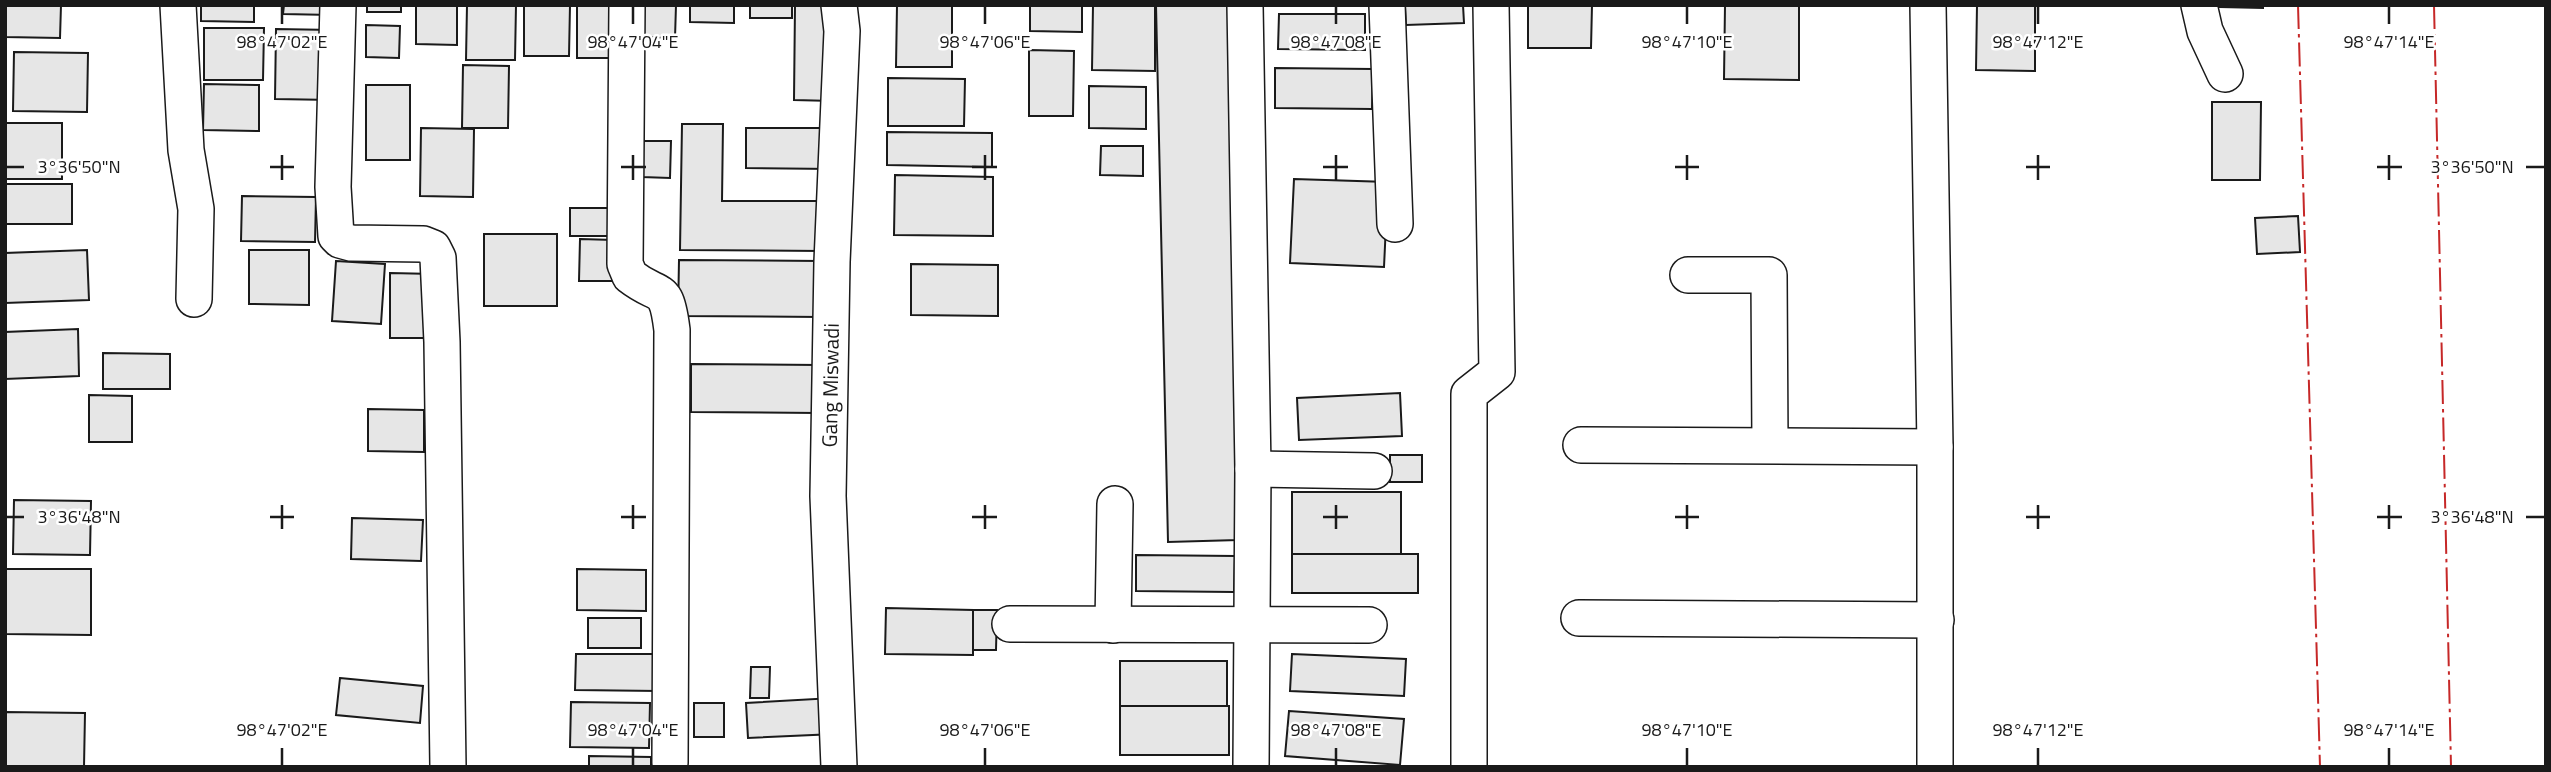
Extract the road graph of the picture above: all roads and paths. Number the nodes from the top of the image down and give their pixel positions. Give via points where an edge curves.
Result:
1 (178, 5) edge
2 (338, 5) edge
3 (627, 5) edge
4 (839, 5) edge
5 (1245, 5) edge
6 (1387, 5) edge
7 (1491, 5) edge
8 (1928, 5) edge
9 (2199, 5) edge
10 (2225, 74) dead end
11 (1395, 224) dead end
12 (1688, 275) dead end
13 (194, 299) dead end
14 (1581, 445) dead end
15 (1770, 445) junction
16 (1935, 447) junction
17 (1253, 469) junction
18 (1374, 471) dead end
19 (1115, 504) dead end
20 (1579, 618) dead end
21 (1936, 620) junction
22 (1010, 624) dead end
23 (1113, 625) junction
24 (1251, 625) junction
25 (1370, 625) dead end
26 (670, 763) dead end
27 (448, 767) edge
28 (839, 767) edge
29 (1251, 767) edge
30 (1469, 767) edge
31 (1935, 767) edge

1 - 13 street via 186,150 195,209
2 - 27 street via 336,236 351,243 423,244 433,248 438,258
3 - 26 street via 625,264 630,276 667,300 672,330
4 - 28 street, Gang Miswadi via 842,31 828,496
5 - 17 street
6 - 11 street
7 - 30 street via 1497,372 1469,394
8 - 16 street
9 - 10 street via 2205,31
12 - 15 street via 1769,275
14 - 15 street
15 - 16 street
16 - 21 street
17 - 18 street
17 - 24 street
19 - 23 street
20 - 21 street
21 - 31 street
22 - 23 street
23 - 24 street
24 - 25 street
24 - 29 street

